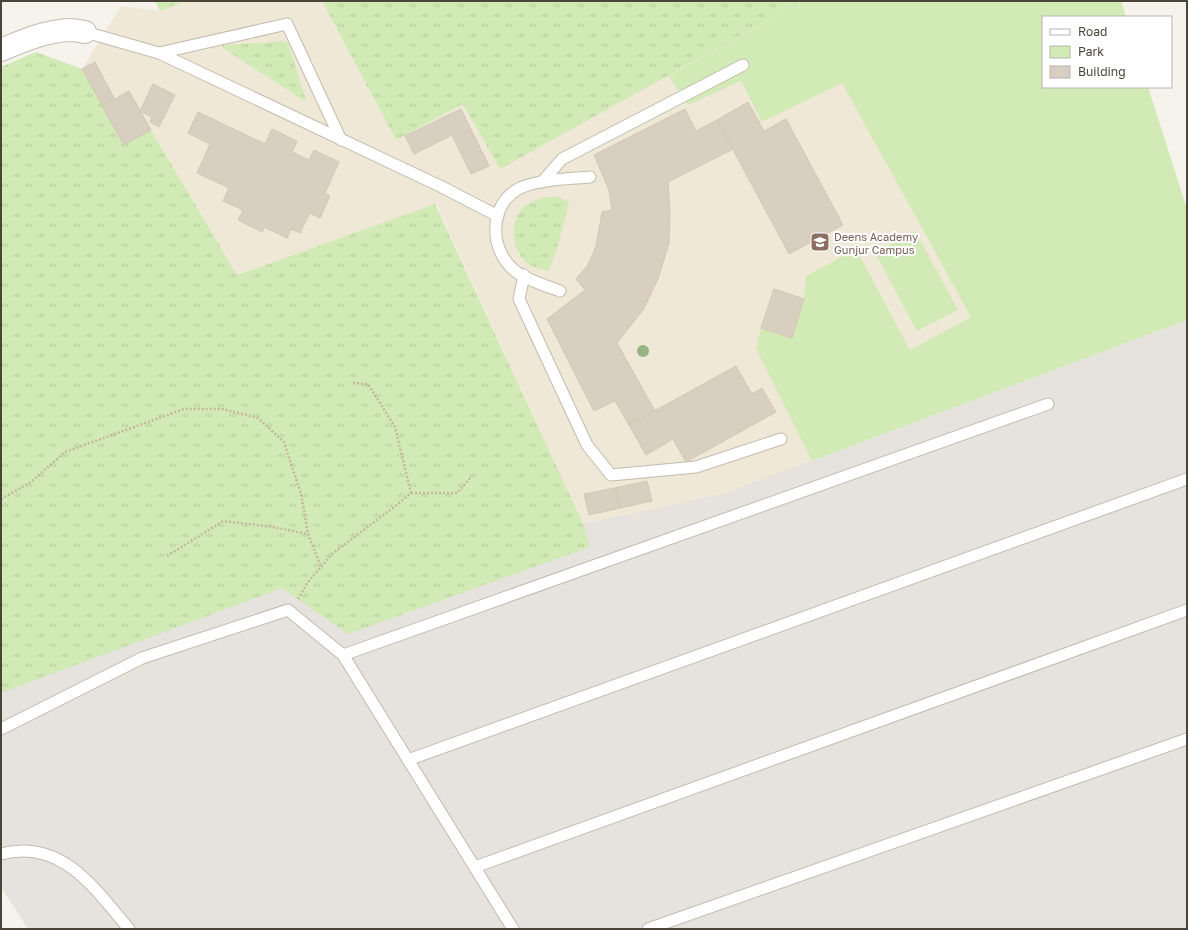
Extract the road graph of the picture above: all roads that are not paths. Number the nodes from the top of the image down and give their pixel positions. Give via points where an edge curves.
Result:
1 (85, 32) joint
2 (1, 50) edge
3 (159, 53) junction
4 (743, 65) dead end
5 (341, 140) junction
6 (590, 177) dead end
7 (542, 182) junction
8 (498, 216) junction
9 (524, 275) junction
10 (560, 291) dead end
11 (1048, 404) dead end
12 (781, 440) dead end
13 (1187, 479) edge
14 (1187, 610) edge
15 (343, 655) junction
16 (1, 729) edge
17 (1187, 739) edge
18 (408, 760) junction
19 (1, 854) edge
20 (475, 867) junction
21 (129, 929) edge
22 (513, 929) edge
23 (648, 929) edge

1 - 2 street via 69,30 47,33
1 - 3 lane
3 - 5 lane
3 - 5 lane via 287,24
4 - 7 lane via 562,159
5 - 8 lane
6 - 7 lane
7 - 8 lane via 519,189 507,199
8 - 9 lane via 495,228 497,245 504,260
9 - 10 lane
9 - 12 lane via 518,299 587,445 611,475 696,467
11 - 15 lane
13 - 18 lane
14 - 20 lane
15 - 16 lane via 288,610 142,658
15 - 18 lane
17 - 23 lane
18 - 20 lane
19 - 21 lane via 39,852 65,863 87,880
20 - 22 lane

